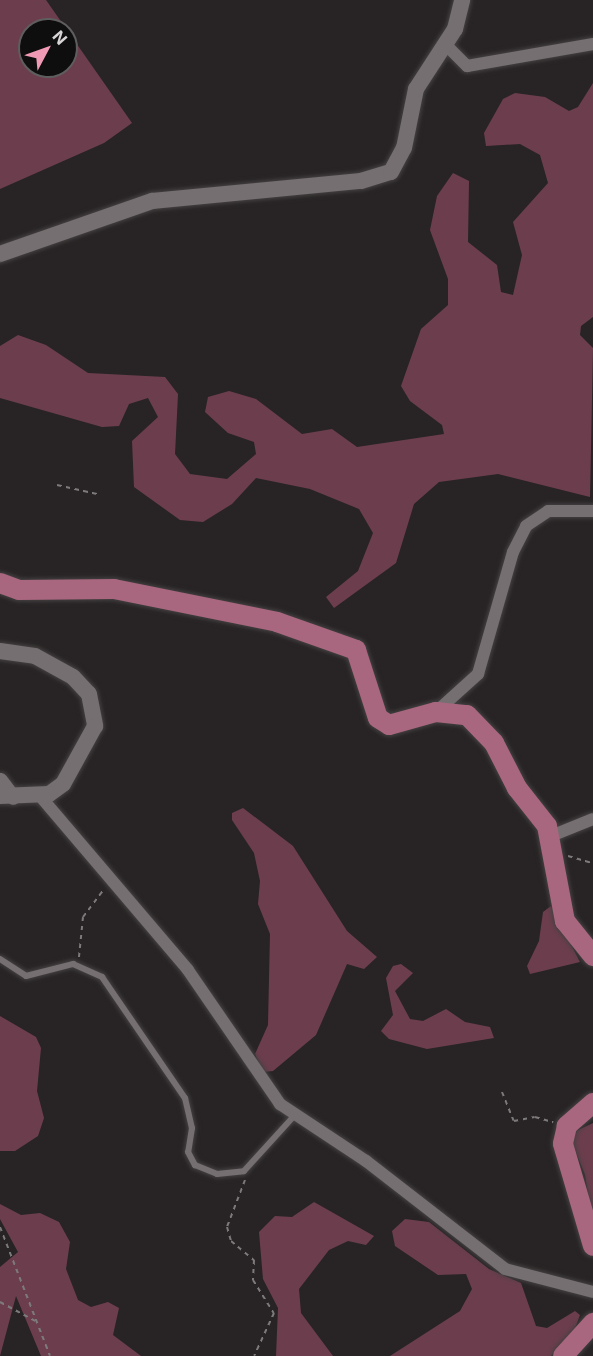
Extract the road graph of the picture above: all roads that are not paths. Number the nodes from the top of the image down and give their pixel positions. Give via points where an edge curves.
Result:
1 (462, 0) edge
2 (593, 44) edge
3 (446, 45) junction
4 (0, 254) edge
5 (593, 511) edge
6 (0, 583) edge
7 (0, 651) edge
8 (436, 712) junction
9 (0, 780) edge
10 (6, 796) edge
11 (40, 796) junction
12 (593, 819) edge
13 (553, 844) junction
14 (593, 956) edge
15 (0, 959) edge
16 (593, 1103) edge
17 (294, 1116) junction
18 (593, 1246) edge
19 (593, 1292) edge
20 (593, 1323) edge
21 (563, 1356) edge

1 - 3 main road
2 - 3 street via 467,66
3 - 4 main road via 416,89 404,148 391,172 361,181 152,201
5 - 8 street via 548,511 526,526 513,552 478,674
6 - 8 main road via 19,590 114,589 277,622 356,650 378,718 389,725
7 - 11 main road via 54,663 89,694 94,712 90,742 76,766 63,784
8 - 13 main road via 467,715 482,726
9 - 10 street
10 - 11 main road
11 - 17 street via 188,970 241,1053
12 - 13 street
13 - 14 main road via 565,921
15 - 17 lane via 26,976 78,964 102,976 185,1098 192,1128 188,1152 195,1165 217,1174 235,1174 254,1163
16 - 18 main road via 567,1126 563,1144
17 - 19 street via 366,1161 505,1269
20 - 21 main road

